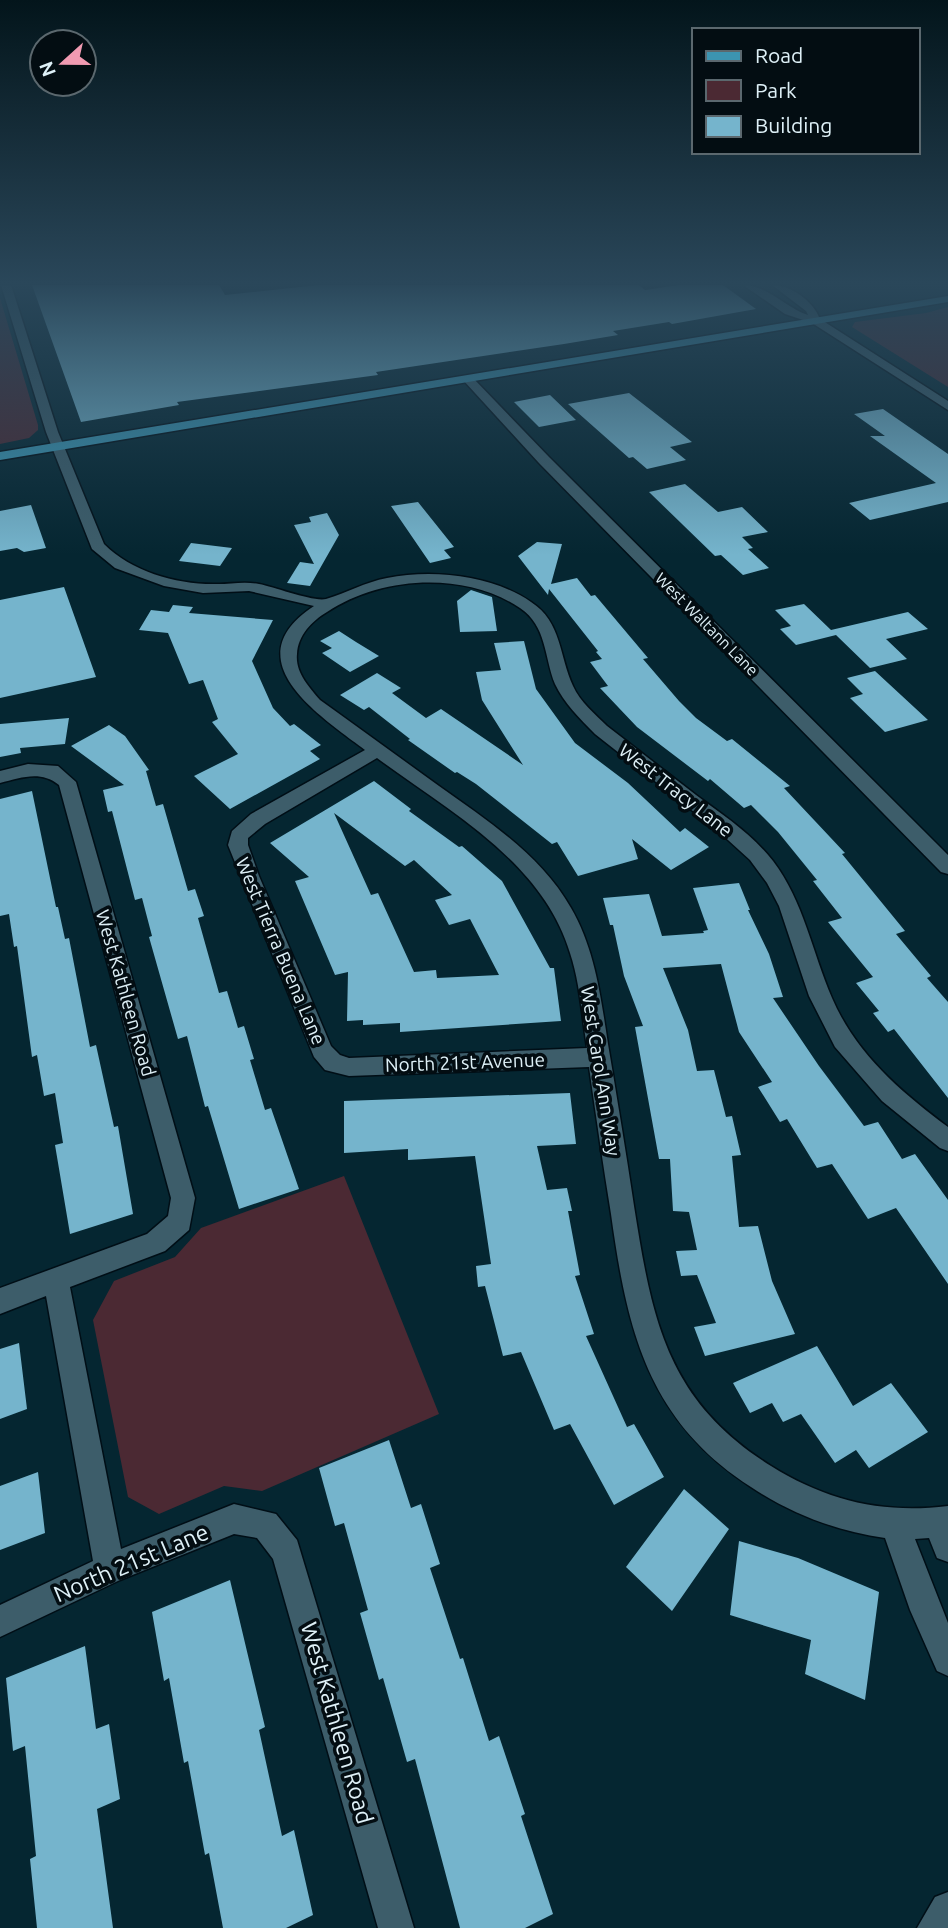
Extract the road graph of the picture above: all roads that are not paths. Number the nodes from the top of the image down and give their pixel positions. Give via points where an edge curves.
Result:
1 (35, 375) edge
2 (492, 375) edge
3 (900, 375) edge
4 (468, 379) junction
5 (948, 406) edge
6 (58, 447) junction
7 (0, 456) edge
8 (318, 610) junction
9 (378, 750) junction
10 (0, 777) edge
11 (948, 867) edge
12 (598, 1057) junction
13 (333, 1063) joint
14 (948, 1141) edge
15 (56, 1281) junction
16 (0, 1301) edge
17 (265, 1525) joint
18 (929, 1527) edge
19 (110, 1569) junction
20 (0, 1620) edge
21 (948, 1660) edge
22 (948, 1910) edge
23 (396, 1928) edge
24 (935, 1928) edge

1 - 6 street
2 - 4 main road
3 - 5 street
4 - 6 main road
4 - 11 street, West Waltann Lane
6 - 7 main road
6 - 8 street via 97,546 114,562 150,577 218,589 231,597
8 - 9 street, West Carol Ann Way via 289,644 291,676 314,704
8 - 14 street, West Tracy Lane via 339,596 410,579 467,583 504,593 527,606 551,634 565,686 585,715 723,825 774,876 821,997 851,1054 874,1081
9 - 12 street, West Carol Ann Way via 501,840 550,891 581,953
9 - 13 street, West Tierra Buena Lane via 258,819 239,836 249,876 322,1051
10 - 15 street, West Kathleen Road via 52,770 67,782 183,1198 180,1223 156,1243
12 - 13 street, North 21st Avenue via 349,1067
12 - 18 street, West Carol Ann Way via 638,1299 658,1363 681,1403 713,1439 751,1471 802,1502 842,1516
15 - 16 street
15 - 19 street
17 - 19 street, North 21st Lane via 234,1519
17 - 23 street, West Kathleen Road via 286,1551
18 - 21 street, West Carol Ann Way via 926,1610
19 - 20 street, North 21st Lane
22 - 24 street

